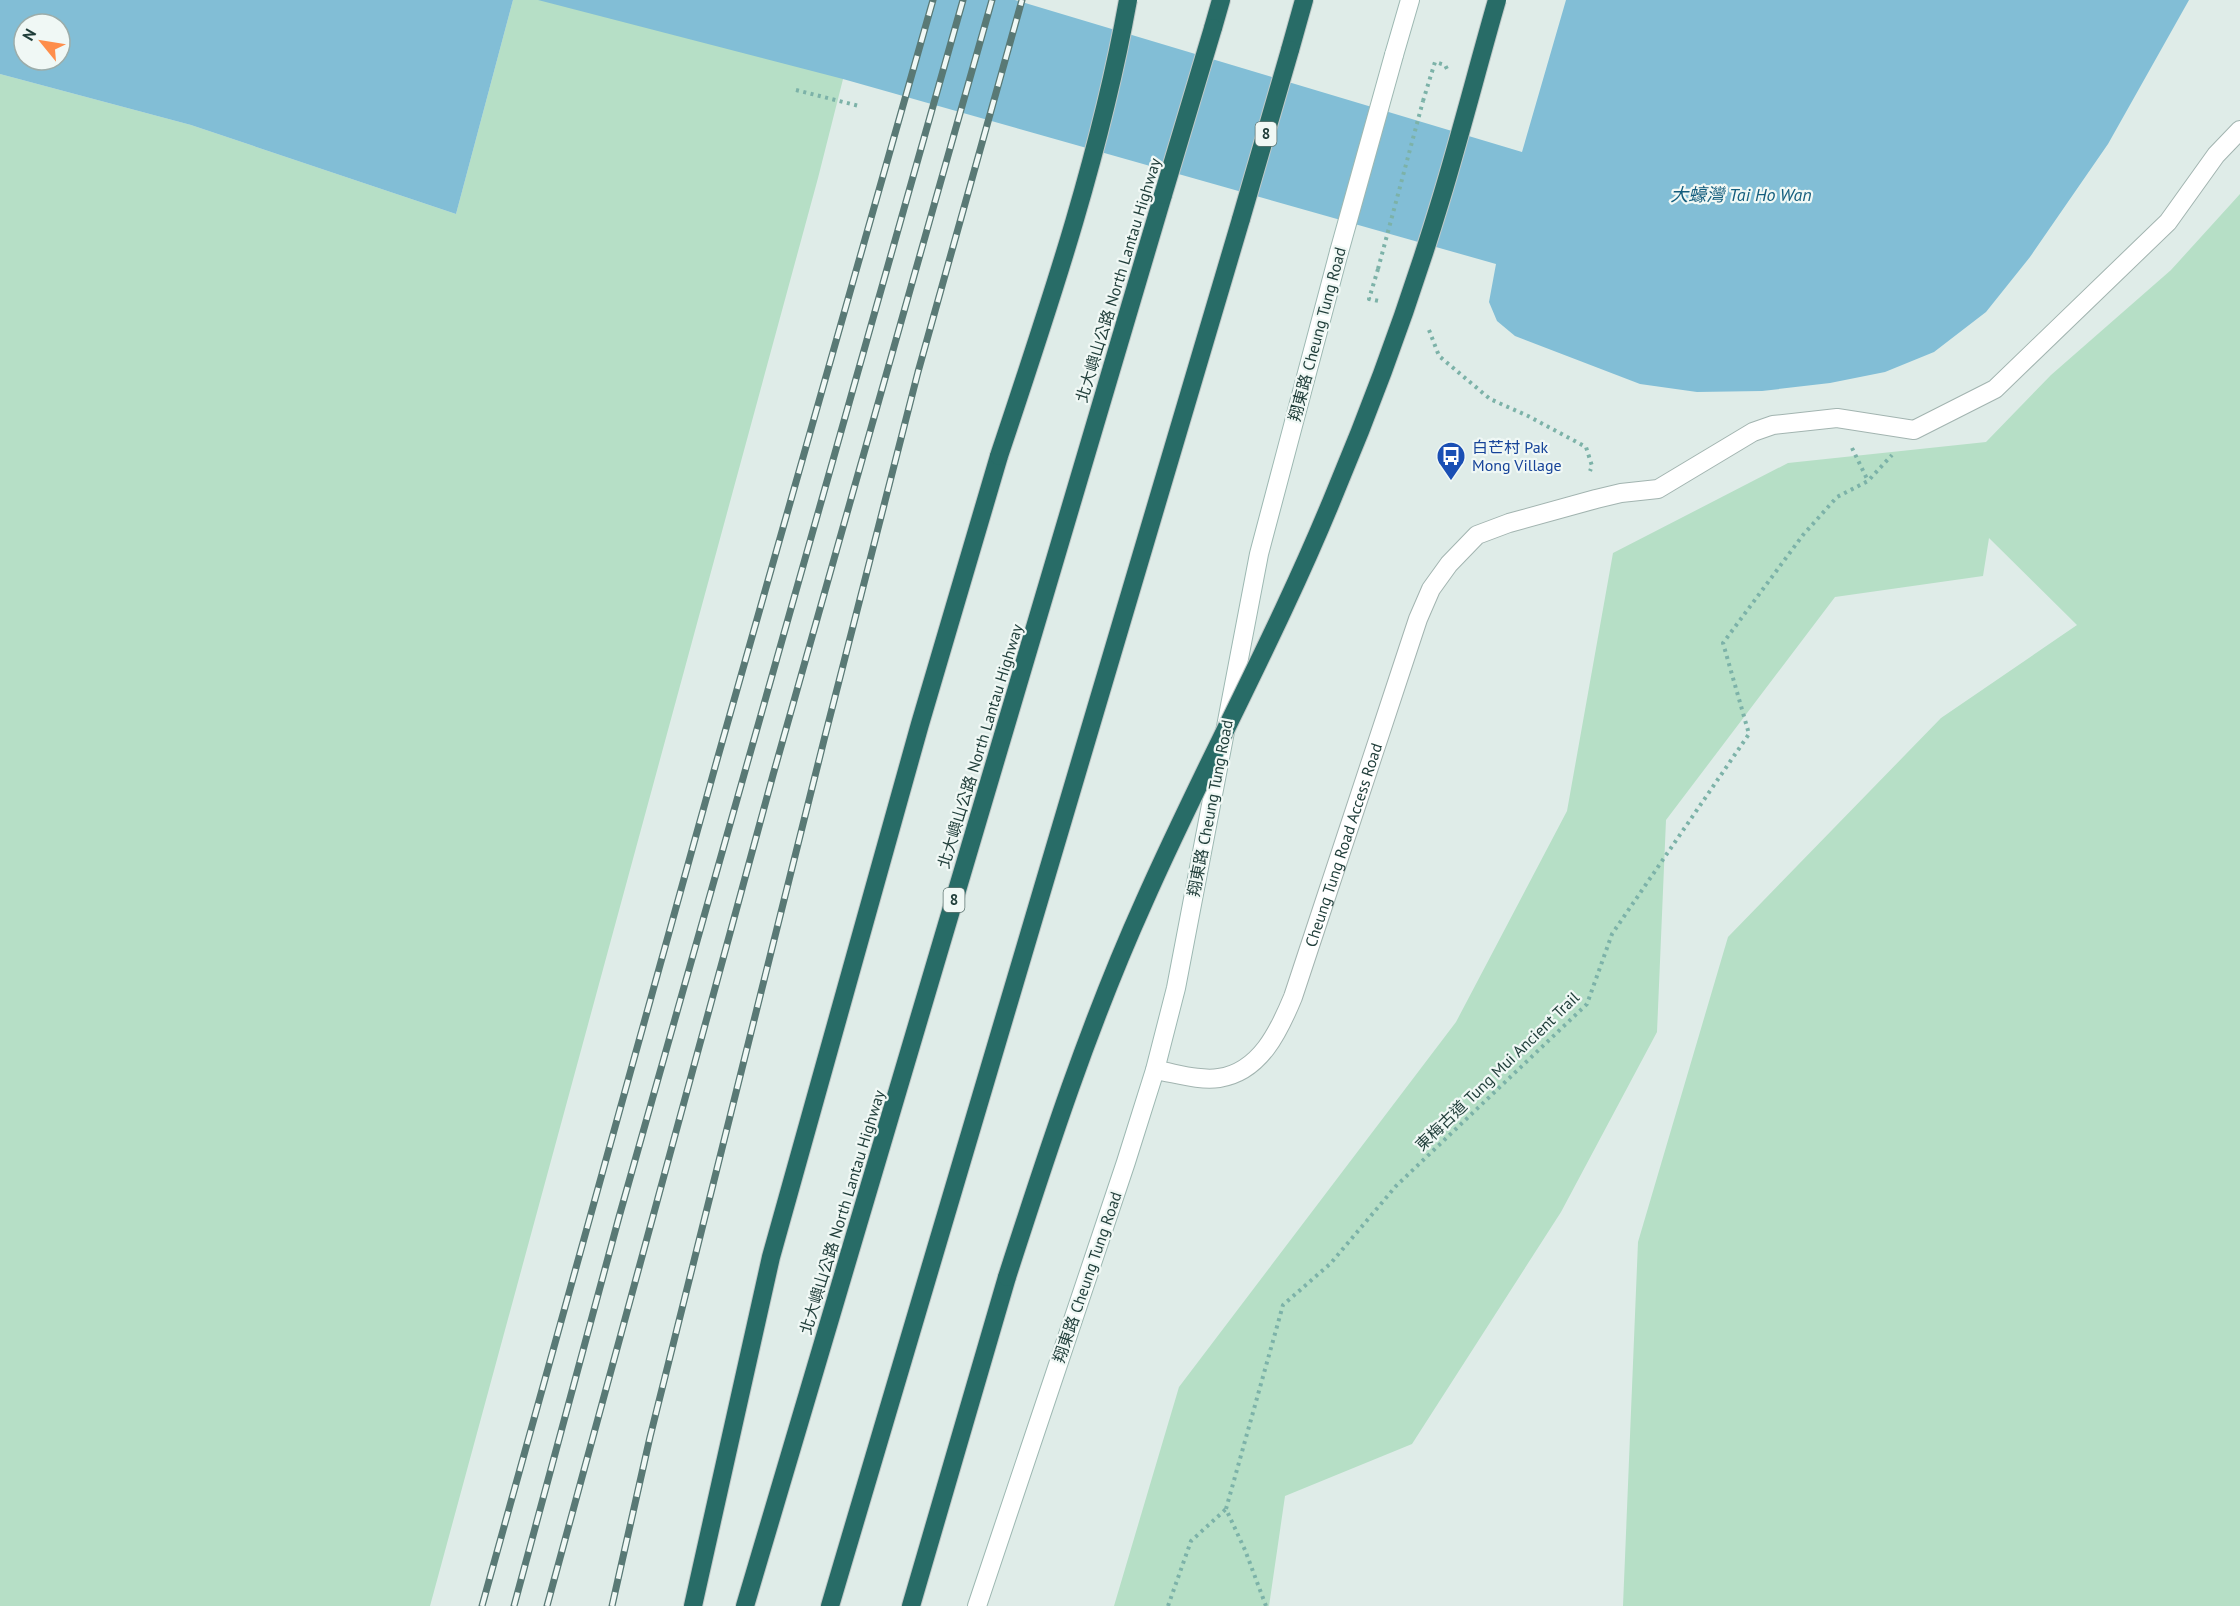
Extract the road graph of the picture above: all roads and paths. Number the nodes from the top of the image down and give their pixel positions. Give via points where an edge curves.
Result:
1 (1128, 0) edge
2 (1221, 0) edge
3 (1304, 0) edge
4 (1410, 0) edge
5 (1497, 0) edge
6 (1435, 62) dead end
7 (796, 90) dead end
8 (859, 106) dead end
9 (2240, 130) edge
10 (1369, 298) dead end
11 (1429, 328) dead end
12 (1592, 466) dead end
13 (1868, 481) dead end
14 (1155, 1070) junction
15 (1226, 1509) junction
16 (693, 1606) edge
17 (745, 1606) edge
18 (830, 1606) edge
19 (910, 1606) edge
20 (977, 1606) edge
21 (1168, 1606) edge
22 (1266, 1606) edge

1 - 16 highway, bridge via 1084,191 999,456 923,713 771,1257
2 - 17 highway, 北大嶼山公路 North Lantau Highway / 8, bridge
3 - 18 highway, 8, bridge
4 - 14 main road, 翔東路 Cheung Tung Road, bridge via 1259,554 1176,988
5 - 19 highway, bridge via 1442,197 1380,384 1335,495 1188,804 1110,980 1071,1083 1007,1277
6 - 10 path, bridge
7 - 8 path
9 - 14 main road, Cheung Tung Road Access Road via 2216,155 2168,222 1995,389 1914,430 1837,418 1773,425 1753,432 1658,489 1596,499 1477,535 1431,589 1418,619 1293,997 1272,1041 1257,1060 1239,1072 1218,1078
11 - 12 path via 1439,356 1490,399 1586,447
13 - 15 path, 東梅古道 Tung Mui Ancient Trail via 1837,497 1723,643 1749,734 1612,934 1587,1004 1396,1186 1331,1263 1283,1305
14 - 20 main road, 翔東路 Cheung Tung Road
15 - 21 path via 1191,1541
15 - 22 path

